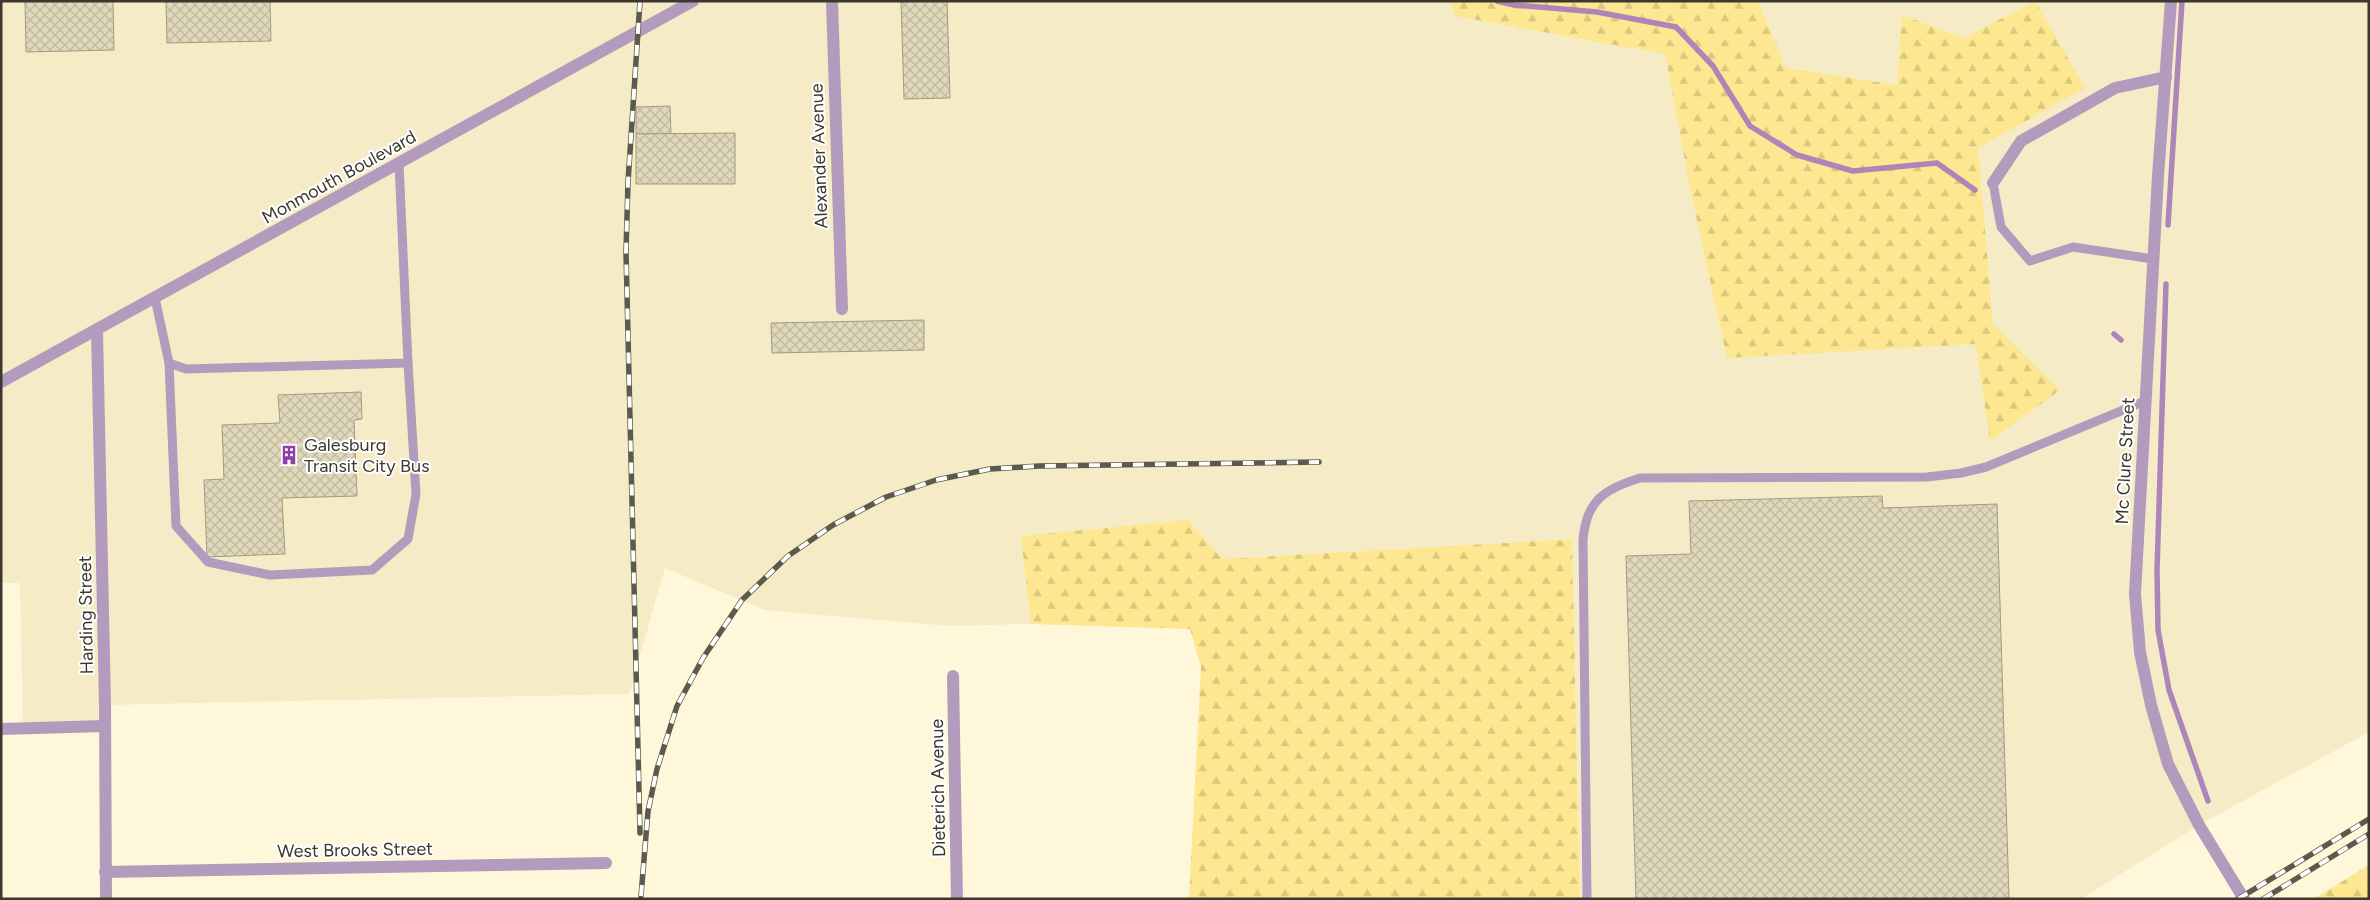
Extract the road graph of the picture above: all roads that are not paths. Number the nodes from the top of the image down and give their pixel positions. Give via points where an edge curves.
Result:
1 (693, 1) edge
2 (832, 1) edge
3 (2171, 1) edge
4 (2166, 77) junction
5 (399, 163) junction
6 (1993, 183) joint
7 (2153, 259) junction
8 (156, 298) junction
9 (842, 309) dead end
10 (97, 331) junction
11 (169, 363) junction
12 (408, 363) junction
13 (1, 382) edge
14 (2145, 401) junction
15 (953, 676) dead end
16 (105, 726) junction
17 (1, 728) edge
18 (606, 863) dead end
19 (105, 872) junction
20 (106, 899) edge
21 (957, 899) edge
22 (1587, 899) edge
23 (2244, 899) edge

1 - 5 street, Monmouth Boulevard
2 - 9 street, Alexander Avenue
3 - 4 street, Mc Clure Street
4 - 6 street via 2116,88 2020,141
4 - 7 street, Mc Clure Street
5 - 8 street, Monmouth Boulevard
5 - 12 lane
6 - 7 lane via 2001,227 2030,261 2073,247
7 - 14 street, Mc Clure Street
8 - 10 street, Monmouth Boulevard
8 - 11 lane
10 - 13 street, Monmouth Boulevard
10 - 16 street, Harding Street
11 - 12 lane via 186,369
11 - 12 lane via 176,526 208,562 270,575 372,570 408,539 416,494
14 - 22 lane via 1986,467 1961,473 1927,477 1640,478 1615,486 1599,498 1589,511 1583,540
14 - 23 street, Mc Clure Street via 2135,594 2140,652 2168,764 2199,825
15 - 21 street, Dieterich Avenue
16 - 17 street
16 - 19 street, Harding Street
18 - 19 street, West Brooks Street
19 - 20 street, Harding Street

